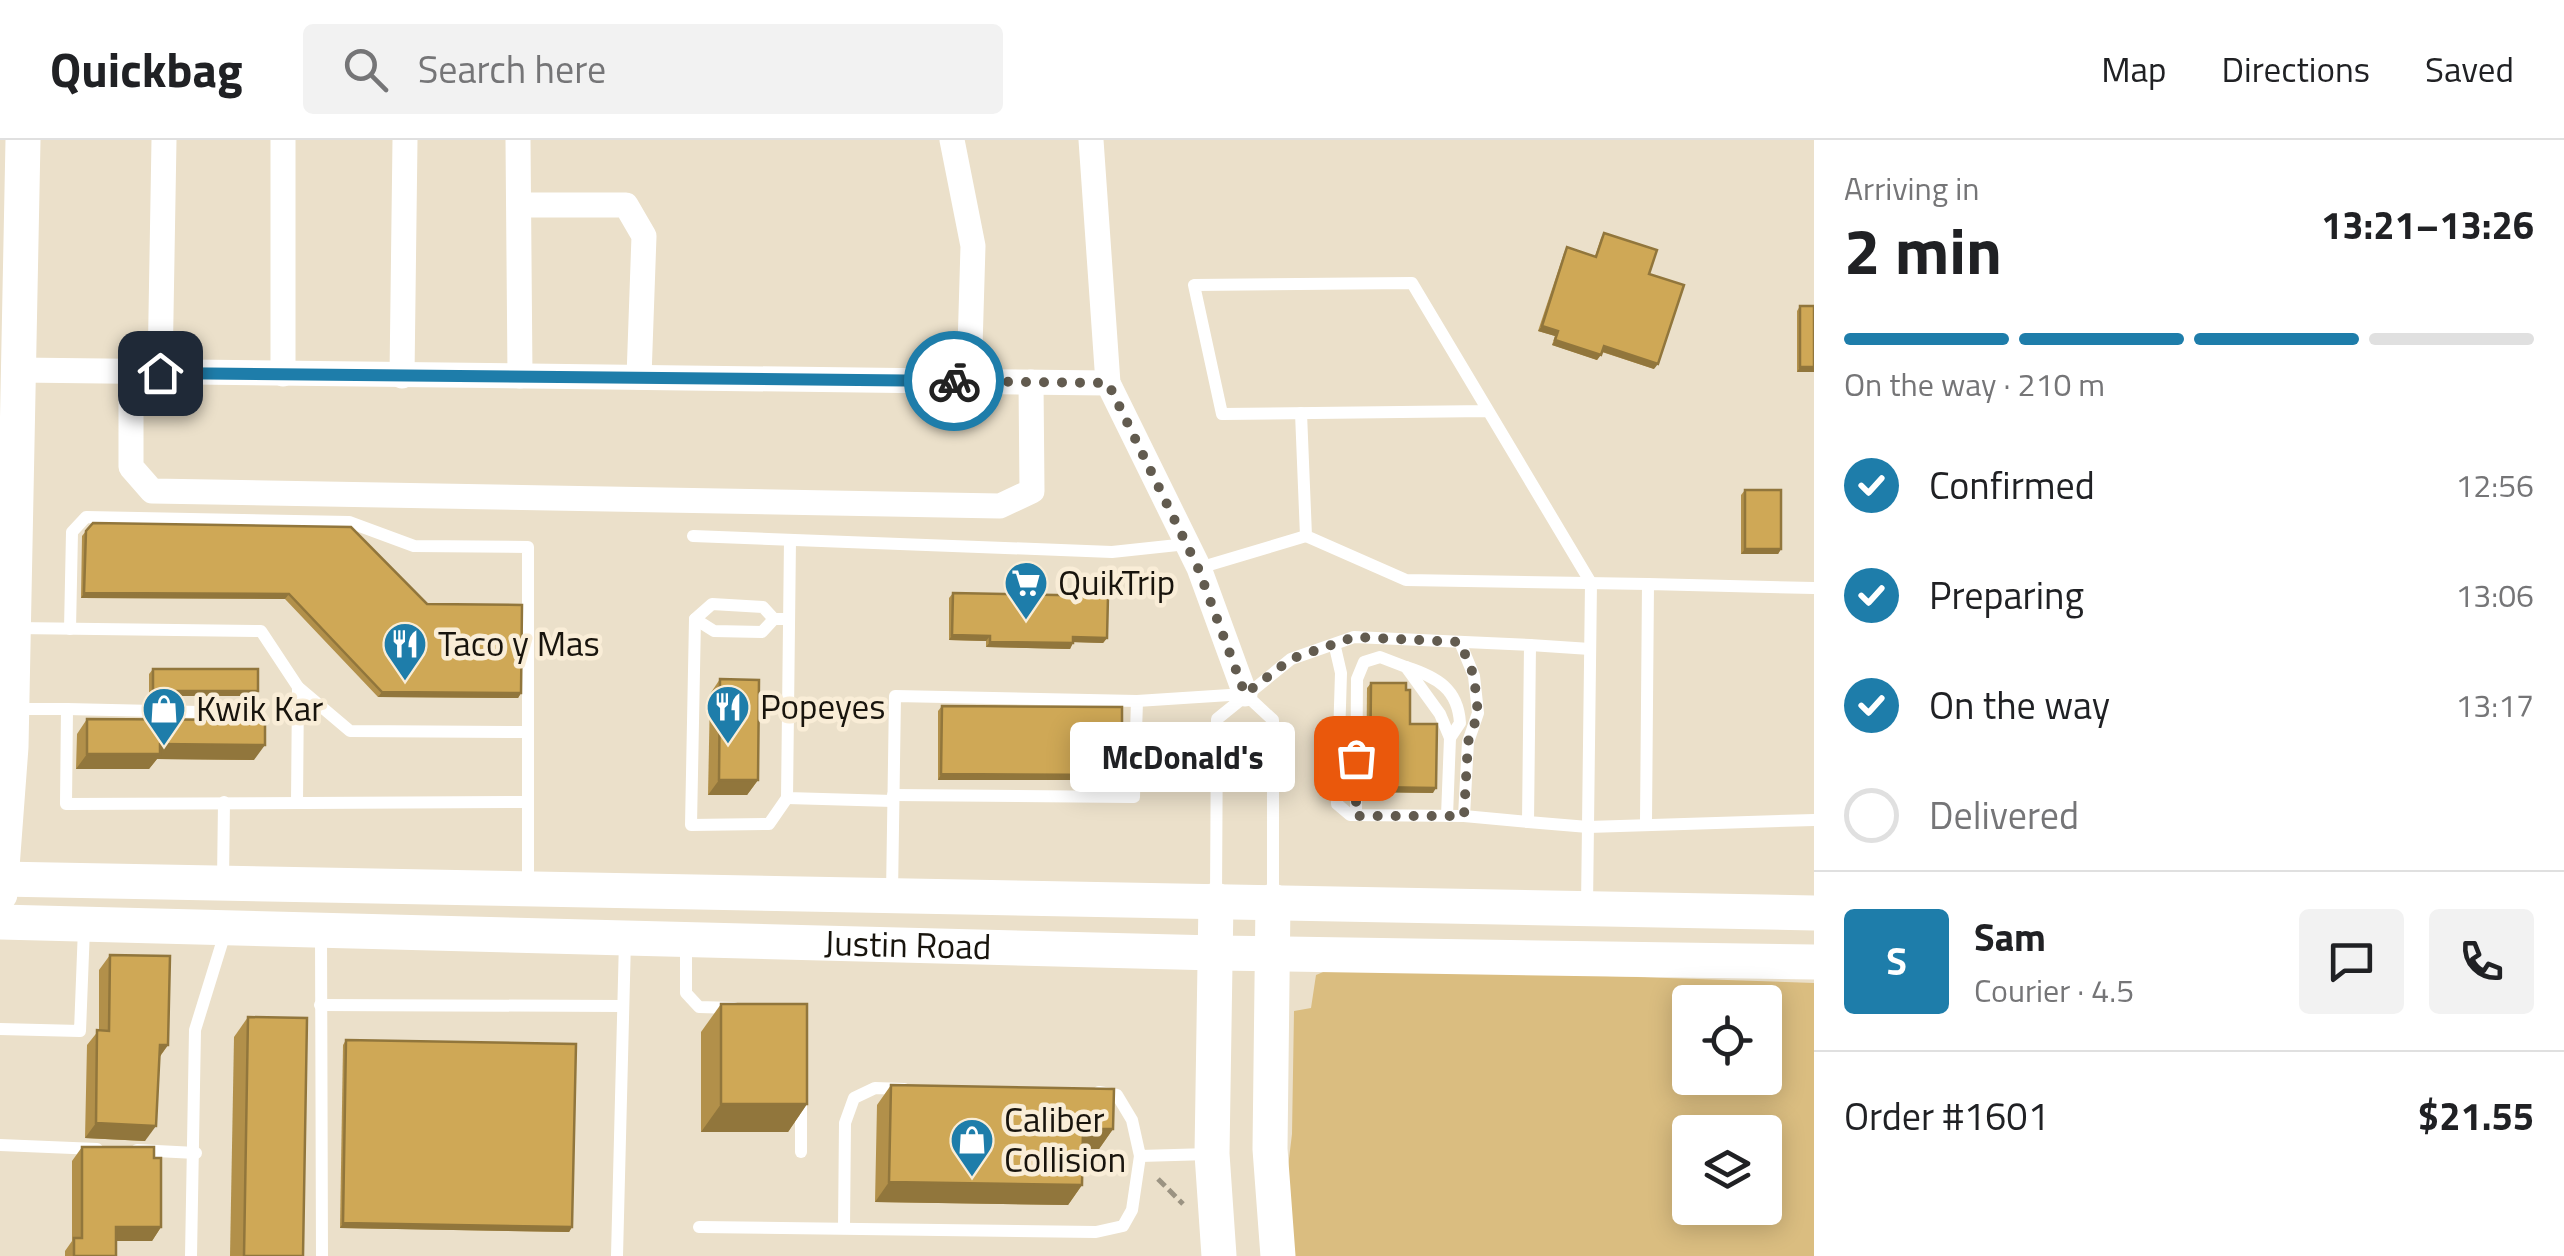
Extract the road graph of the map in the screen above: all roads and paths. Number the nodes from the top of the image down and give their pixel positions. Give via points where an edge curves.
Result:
1 (23, 140) edge
2 (164, 140) edge
3 (283, 140) edge
4 (405, 140) edge
5 (518, 140) edge
6 (952, 140) edge
7 (1091, 140) edge
8 (519, 205) junction
9 (18, 370) junction
10 (131, 372) junction
11 (160, 373) junction
12 (283, 374) junction
13 (402, 376) junction
14 (520, 376) junction
15 (639, 377) junction
16 (969, 382) junction
17 (1032, 382) junction
18 (1108, 383) junction
19 (1488, 411) junction
20 (1302, 413) junction
21 (693, 536) dead end
22 (1306, 536) junction
23 (790, 540) junction
24 (1193, 556) junction
25 (1591, 584) junction
26 (1648, 584) junction
27 (1814, 588) edge
28 (695, 619) junction
29 (781, 619) junction
30 (13, 628) junction
31 (70, 629) junction
32 (1460, 642) junction
33 (1530, 645) junction
34 (1335, 648) junction
35 (1590, 649) junction
36 (1406, 667) junction
37 (298, 687) junction
38 (1245, 694) junction
39 (1138, 701) junction
40 (12, 709) junction
41 (67, 709) junction
42 (243, 713) dead end
43 (528, 732) junction
44 (1450, 738) junction
45 (5, 747) edge
46 (787, 798) junction
47 (894, 798) junction
48 (224, 802) junction
49 (528, 802) junction
50 (297, 804) junction
51 (1356, 816) junction
52 (1448, 816) junction
53 (1464, 816) junction
54 (1814, 820) edge
55 (1528, 822) junction
56 (1646, 822) junction
57 (1588, 826) junction
58 (223, 882) junction
59 (1, 884) edge
60 (528, 888) junction
61 (892, 894) junction
62 (1216, 900) junction
63 (1273, 901) junction
64 (1587, 908) junction
65 (1814, 913) edge
66 (0, 922) edge
67 (84, 924) junction
68 (226, 927) junction
69 (321, 929) junction
70 (625, 938) junction
71 (686, 939) junction
72 (1216, 953) junction
73 (1274, 953) junction
74 (1814, 962) edge
75 (320, 1004) junction
76 (623, 1006) junction
77 (750, 1009) edge
78 (0, 1029) edge
79 (800, 1077) edge
80 (913, 1089) edge
81 (1081, 1092) edge
82 (0, 1145) edge
83 (801, 1152) dead end
84 (196, 1153) junction
85 (1212, 1154) junction
86 (1140, 1156) junction
87 (1158, 1179) dead end
88 (1183, 1204) dead end
89 (700, 1227) dead end
90 (844, 1228) junction
91 (191, 1256) edge
92 (322, 1256) edge
93 (617, 1256) edge
94 (1219, 1256) edge
95 (1278, 1256) edge

1 - 9 main road
2 - 11 street
3 - 12 street
4 - 13 street
5 - 8 street
6 - 16 street via 973,246
7 - 18 street
8 - 14 street
8 - 15 street via 626,205 644,236
9 - 10 street
9 - 30 main road
10 - 11 street
10 - 17 street via 131,466 152,491 1000,506 1032,491
11 - 12 street
12 - 13 street
13 - 14 street
14 - 15 street
15 - 16 street
16 - 17 street
17 - 18 street
18 - 24 street
19 - 20 lane
19 - 20 lane via 1412,283 1194,285 1222,414
19 - 25 lane
20 - 22 lane
21 - 23 lane
22 - 24 lane
22 - 25 lane via 1406,580
23 - 24 lane
23 - 29 lane
24 - 38 street
25 - 26 lane
25 - 35 lane
26 - 27 lane
26 - 56 lane
28 - 29 lane via 714,631 762,632
28 - 29 lane via 712,604 763,606
28 - 46 lane via 691,824 768,824
29 - 46 lane
30 - 31 lane
30 - 40 main road
31 - 37 lane via 262,631
31 - 43 lane via 72,532 86,517 349,522 414,546 528,547
32 - 33 lane
32 - 34 lane via 1354,637
32 - 53 lane via 1474,676 1478,714 1468,742
33 - 35 lane
33 - 55 lane
34 - 38 lane via 1291,659
34 - 51 lane via 1342,673 1337,804
35 - 57 lane
36 - 44 lane
36 - 44 lane via 1456,696 1460,723
36 - 51 lane via 1380,657 1358,671
37 - 43 lane via 350,731
37 - 50 lane
38 - 39 lane
38 - 62 lane via 1217,719
38 - 63 lane via 1273,720
39 - 47 lane via 1134,797
39 - 47 lane via 895,696
40 - 41 lane
40 - 45 main road
41 - 42 lane
41 - 48 lane via 66,804
43 - 49 lane
44 - 52 lane
45 - 59 main road
46 - 47 lane
47 - 61 lane
48 - 50 lane
48 - 58 lane
49 - 50 lane
49 - 60 lane
51 - 52 lane
52 - 53 lane
53 - 55 lane
54 - 56 lane
55 - 57 lane
56 - 57 lane
57 - 64 lane
58 - 59 main road, Justin Road
58 - 60 main road, Justin Road
60 - 61 main road, Justin Road
61 - 62 main road, Justin Road
62 - 63 main road, Justin Road
62 - 72 main road
63 - 64 main road, Justin Road
63 - 73 main road
64 - 65 main road, Justin Road
66 - 67 main road, Justin Road
67 - 68 main road, Justin Road
67 - 78 lane via 80,1031
68 - 69 main road, Justin Road
68 - 84 lane via 195,1030
69 - 70 main road, Justin Road
69 - 75 lane
70 - 71 main road, Justin Road
70 - 76 lane
71 - 72 main road, Justin Road
71 - 77 lane via 686,993 700,1008
72 - 73 main road, Justin Road
72 - 85 main road
73 - 74 main road, Justin Road
73 - 95 main road via 1270,1149
75 - 76 lane
75 - 92 lane
76 - 93 lane
79 - 83 lane
80 - 90 lane via 875,1088 854,1098 846,1122
81 - 86 lane via 1117,1094 1132,1120
82 - 84 lane
84 - 91 lane
85 - 86 lane
85 - 94 main road
86 - 90 lane via 1123,1226
87 - 88 path
89 - 90 lane

